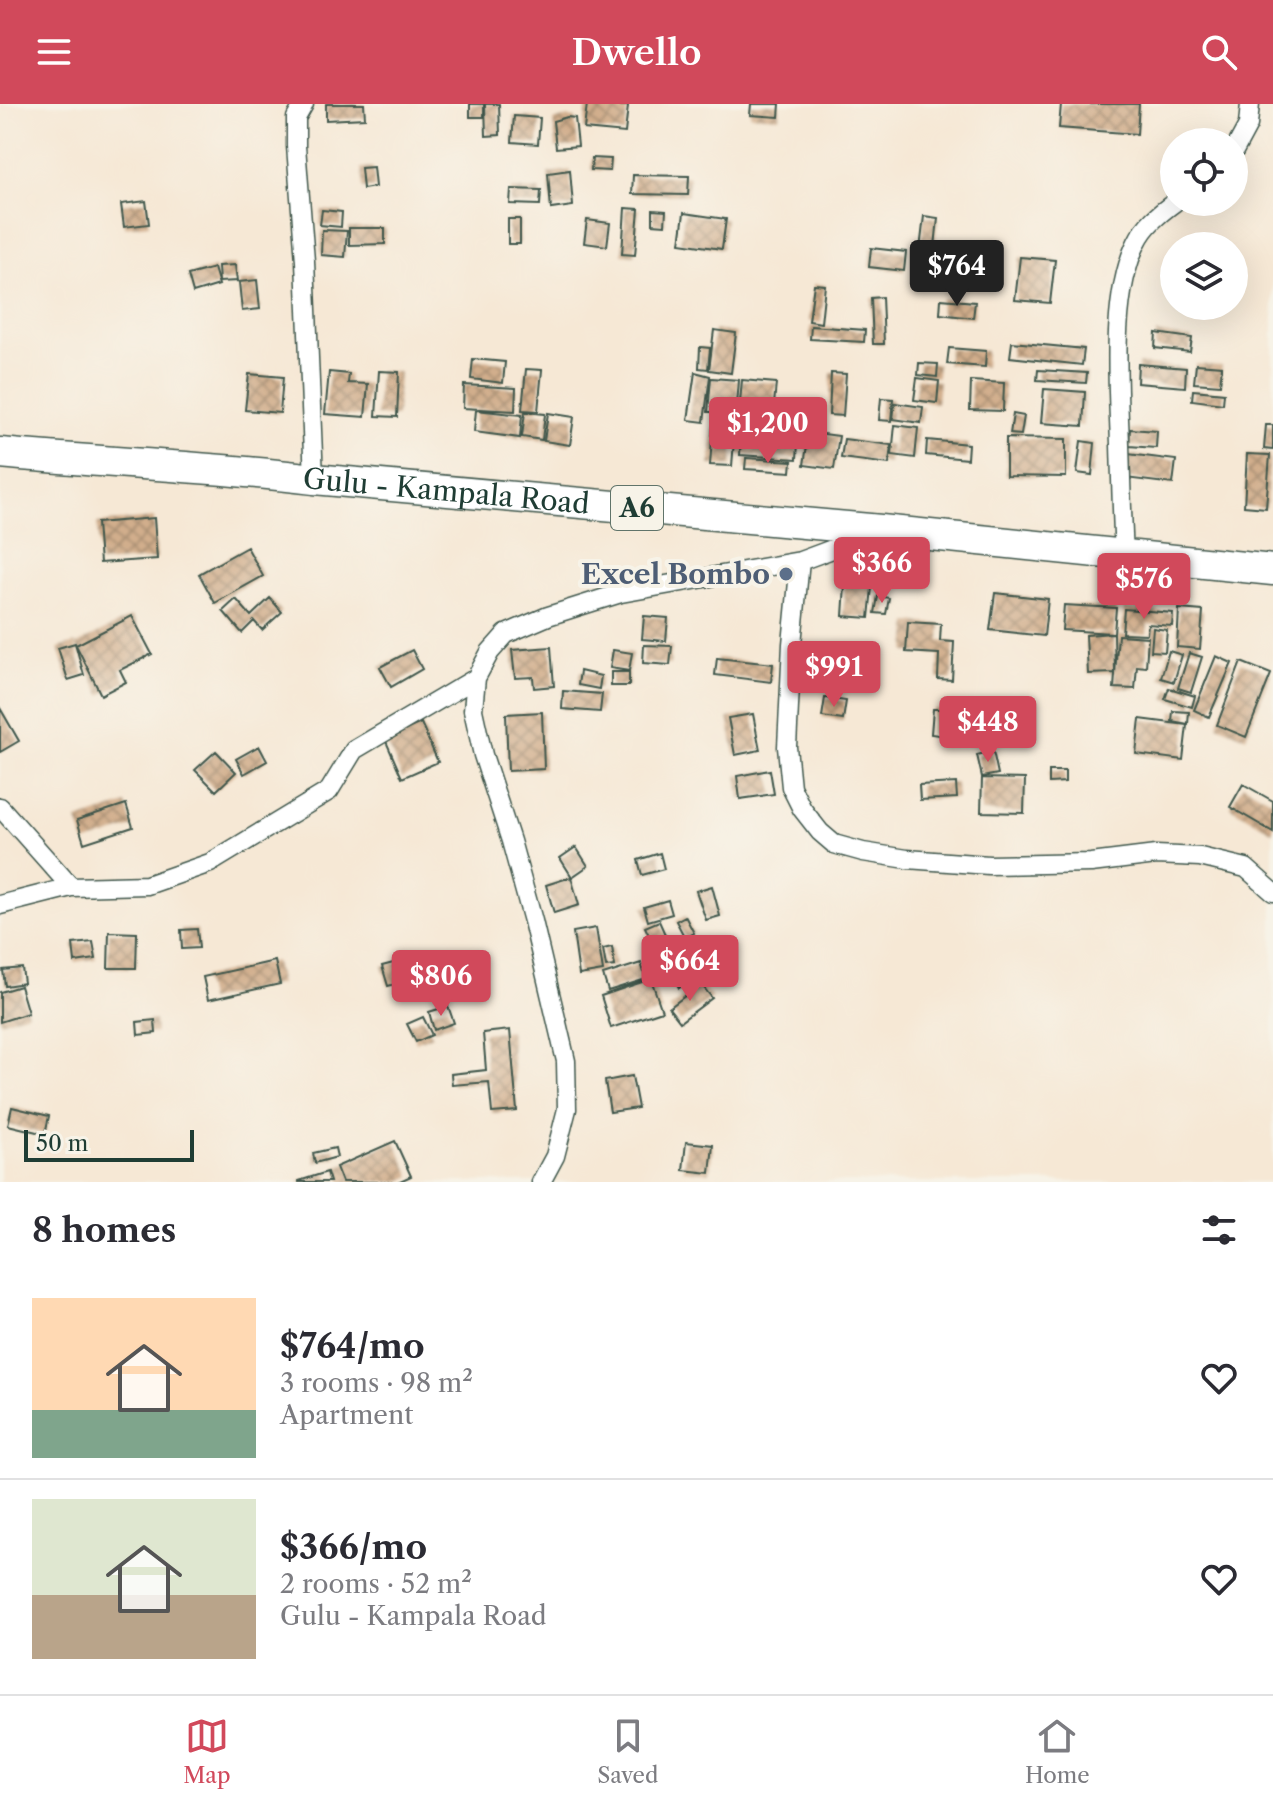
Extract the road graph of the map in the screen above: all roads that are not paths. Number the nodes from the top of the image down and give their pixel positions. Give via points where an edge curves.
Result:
1 (304, 104) edge
2 (1250, 104) edge
3 (1246, 128) edge
4 (1160, 214) edge
5 (0, 453) edge
6 (314, 479) junction
7 (881, 530) junction
8 (1124, 555) junction
9 (800, 561) junction
10 (1273, 570) edge
11 (476, 678) junction
12 (0, 807) edge
13 (71, 887) junction
14 (1273, 892) edge
15 (0, 905) edge
16 (541, 1182) edge

1 - 6 street via 296,118 296,146
2 - 3 street
4 - 8 street via 1137,241 1125,276 1119,325
5 - 6 main road, Gulu - Kampala Road / A6
6 - 7 main road, Gulu - Kampala Road / A6
7 - 8 main road, Gulu - Kampala Road / A6
7 - 9 street
8 - 10 main road, Gulu - Kampala Road / A6
9 - 11 street via 621,593 548,616 506,634
9 - 14 street via 787,747 791,787 802,809 834,844 907,859 989,865 1200,857 1246,868
11 - 13 street via 354,750 329,791 210,863 147,885
11 - 16 street via 473,710 483,755 533,921 566,1061 567,1109 555,1156
12 - 13 street
13 - 15 street

